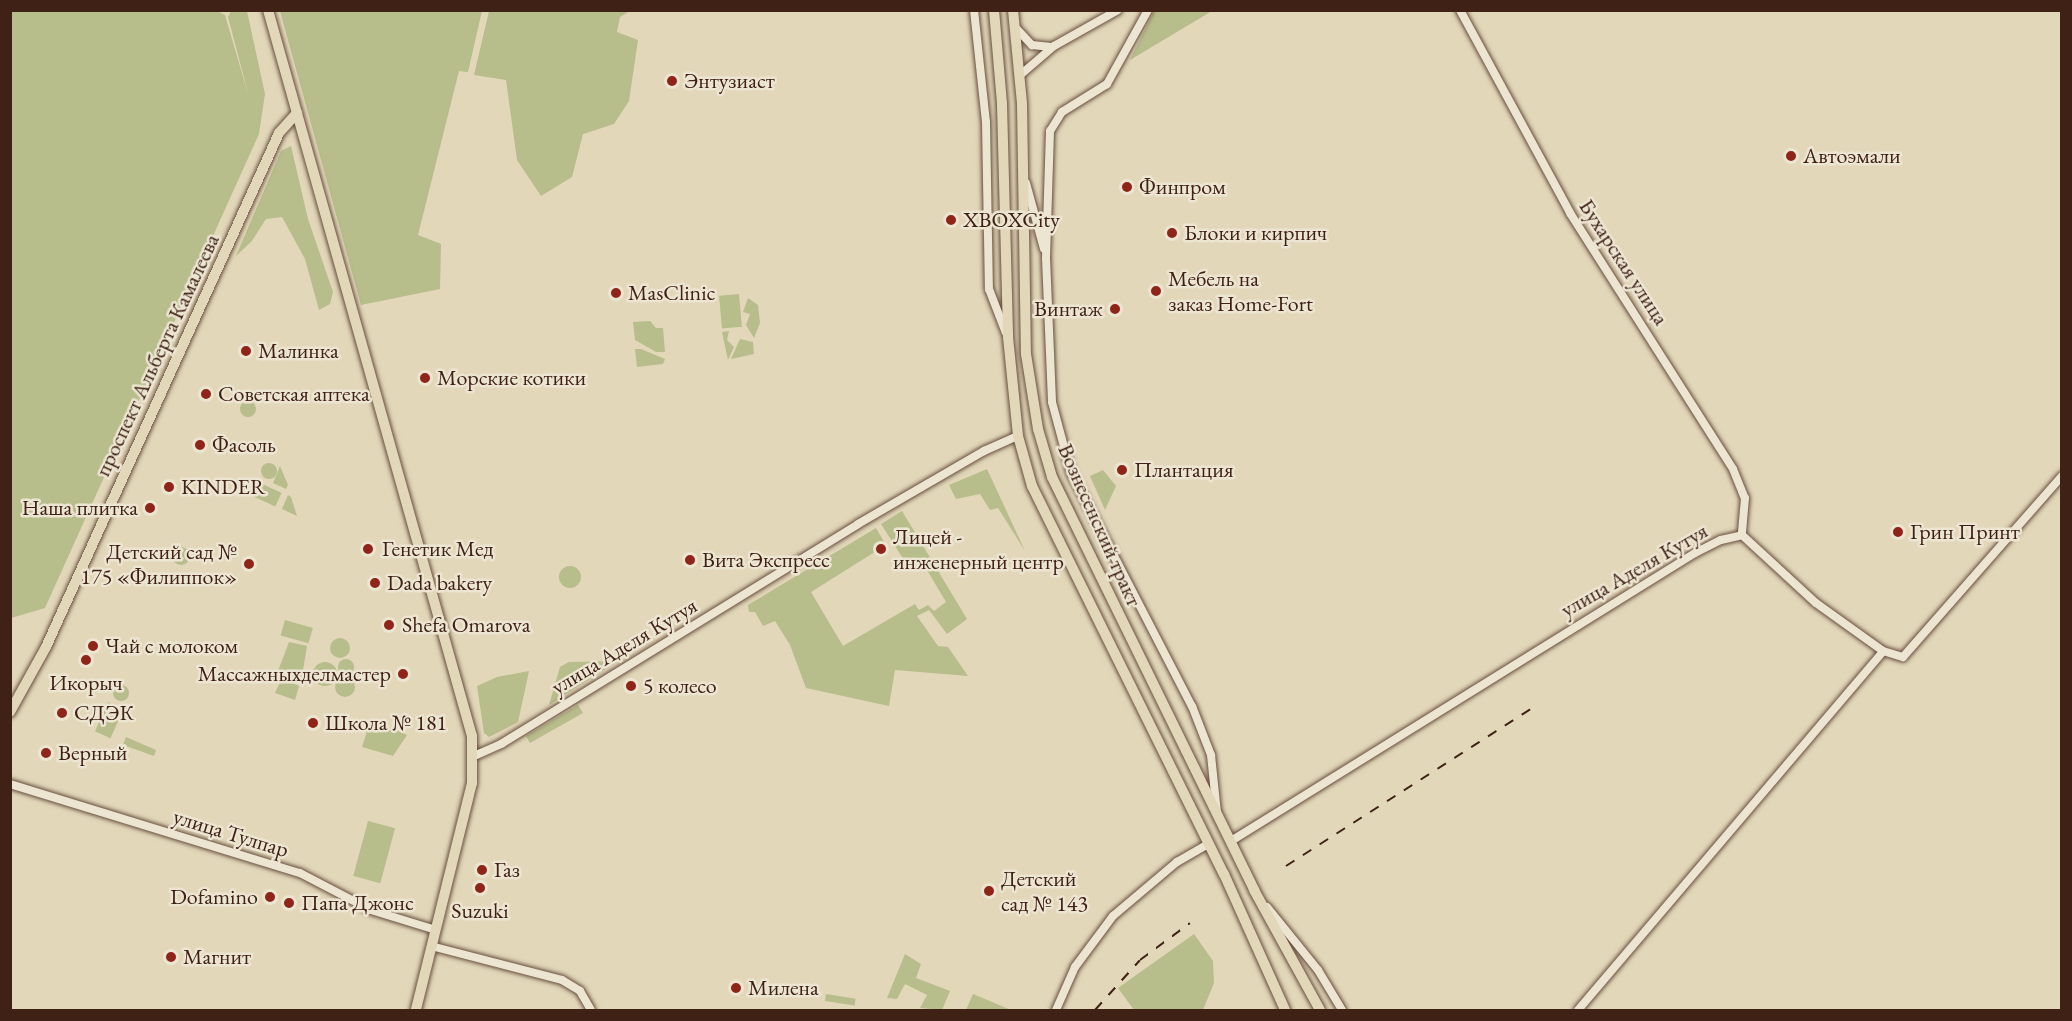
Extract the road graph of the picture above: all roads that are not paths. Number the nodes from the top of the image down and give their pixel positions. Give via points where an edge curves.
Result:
1 (268, 10) edge
2 (974, 10) edge
3 (994, 10) edge
4 (1015, 10) edge
5 (1118, 10) edge
6 (1148, 10) edge
7 (1460, 10) edge
8 (1014, 25) junction
9 (1054, 46) junction
10 (1019, 76) junction
11 (297, 113) junction
12 (1023, 171) junction
13 (1046, 258) junction
14 (1008, 337) junction
15 (1018, 436) junction
16 (2061, 476) edge
17 (1742, 535) junction
18 (1883, 651) junction
19 (10, 712) edge
20 (474, 756) junction
21 (10, 784) edge
22 (1217, 816) junction
23 (1231, 841) junction
24 (1209, 844) junction
25 (1254, 890) junction
26 (436, 930) junction
27 (432, 946) junction
28 (416, 1011) edge
29 (591, 1011) edge
30 (1056, 1011) edge
31 (1286, 1011) edge
32 (1320, 1011) edge
33 (1342, 1011) edge
34 (1578, 1011) edge

1 - 11 main road
2 - 14 street via 986,122 989,289
3 - 14 main road, Вознесенский тракт via 1003,128
4 - 8 main road, Вознесенский тракт
5 - 9 street
6 - 13 street via 1107,84 1054,120 1048,147
7 - 17 street, Бухарская улица via 1570,213 1733,469 1745,498
8 - 9 street via 1032,45
8 - 10 main road, Вознесенский тракт
9 - 10 street
10 - 12 main road, Вознесенский тракт
11 - 19 main road, проспект Альберта Камалеева via 279,133 46,647
11 - 20 main road via 459,687
12 - 13 street
12 - 22 main road, Вознесенский тракт via 1026,354 1038,429 1049,467
13 - 22 street via 1048,342 1057,429 1071,473 1192,706 1211,755
14 - 15 main road, Вознесенский тракт
15 - 20 street, улица Аделя Кутуя via 984,451 858,524 501,744
15 - 24 main road, Вознесенский тракт via 1032,486 1059,546
16 - 18 street via 1908,655
17 - 18 street, улица Аделя Кутуя via 1816,603
17 - 23 street, улица Аделя Кутуя via 1720,540 1695,553
18 - 34 street
20 - 26 main road via 472,783
21 - 26 street, улица Тулпар via 308,875 365,907
22 - 23 main road, Вознесенский тракт
23 - 25 main road, Вознесенский тракт
24 - 30 street via 1177,862 1113,916 1075,967
24 - 31 main road, Вознесенский тракт
25 - 32 main road, Вознесенский тракт
25 - 33 street via 1318,970
26 - 27 main road
27 - 28 main road
27 - 29 street via 562,980 580,992

